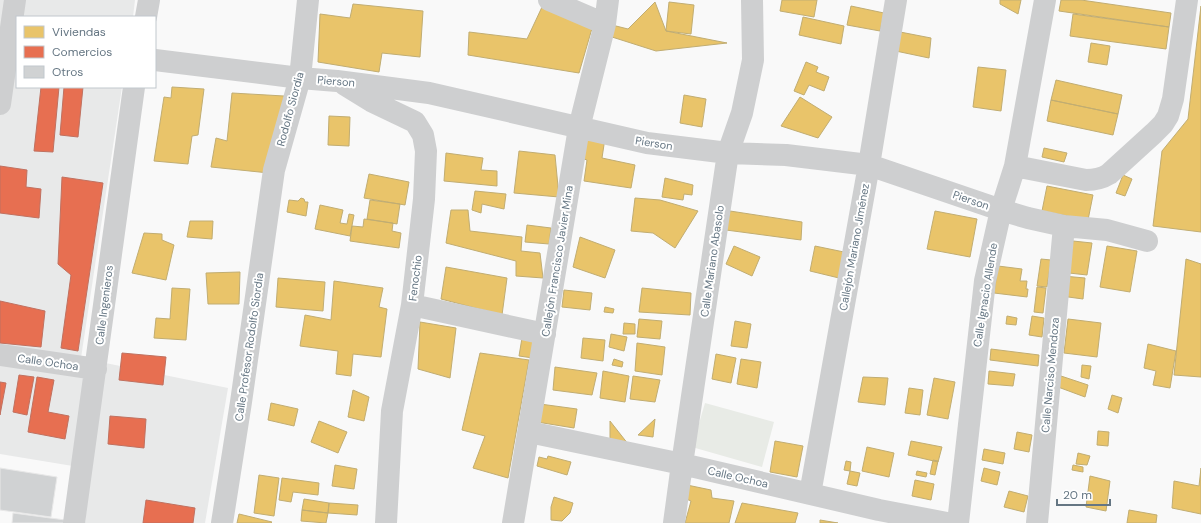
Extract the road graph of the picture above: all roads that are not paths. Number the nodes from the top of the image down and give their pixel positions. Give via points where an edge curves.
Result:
1 (15, 0) edge
2 (149, 0) edge
3 (308, 0) edge
4 (549, 0) edge
5 (608, 0) edge
6 (752, 0) edge
7 (896, 0) edge
8 (1045, 0) edge
9 (1187, 0) edge
10 (146, 16) edge
11 (605, 24) junction
12 (9, 39) edge
13 (156, 60) edge
14 (300, 78) junction
15 (337, 81) junction
16 (134, 88) edge
17 (0, 104) edge
18 (579, 128) junction
19 (728, 153) junction
20 (869, 165) junction
21 (1015, 166) junction
22 (274, 170) joint
23 (1001, 210) junction
24 (1064, 226) junction
25 (1147, 241) dead end
26 (412, 305) junction
27 (545, 334) junction
28 (0, 355) edge
29 (96, 370) junction
30 (529, 432) junction
31 (682, 464) junction
32 (810, 494) junction
33 (74, 523) edge
34 (222, 523) edge
35 (386, 523) edge
36 (513, 523) edge
37 (674, 523) edge
38 (947, 523) edge
39 (958, 523) edge
40 (1037, 523) edge

1 - 12 street
2 - 10 street
3 - 14 street, Rodolfo Siordia
4 - 11 street
5 - 11 street, Callejón Francisco Javier Mina
6 - 19 street, Calle Mariano Abasolo via 752,60 742,113
7 - 20 street, Callejón Mariano Jiménez
8 - 21 street, Calle Ignacio Allende
9 - 21 street via 1171,108 1163,124 1154,133 1109,174 1096,180
11 - 18 street, Callejón Francisco Javier Mina
12 - 17 street
13 - 14 street, Pierson
14 - 15 street, Pierson
14 - 22 street, Rodolfo Siordia
15 - 18 street, Pierson via 430,93
15 - 26 street, Fenochio via 415,122 423,135 426,178
16 - 29 street, Calle Ingenieros
18 - 19 street, Pierson via 647,143
18 - 27 street, Callejón Francisco Javier Mina
19 - 20 street, Pierson via 786,155
19 - 31 street, Calle Mariano Abasolo
20 - 23 street, Pierson
20 - 32 street, Callejón Mariano Jiménez
21 - 23 street, Calle Ignacio Allende
22 - 34 street, Calle Profesor Rodolfo Siordia
23 - 24 street, Pierson
23 - 39 street, Calle Ignacio Allende via 984,288
24 - 25 street, Pierson via 1107,230
24 - 40 street, Calle Narciso Mendoza
26 - 27 street
26 - 35 street, Fenochio via 392,411
27 - 30 street, Callejón Francisco Javier Mina
28 - 29 street, Calle Ochoa
29 - 33 street, Calle Ingenieros
30 - 31 street, Calle Ochoa
30 - 36 street, Callejón Francisco Javier Mina
31 - 32 street, Calle Ochoa
31 - 37 street, Calle Mariano Abasolo
32 - 38 street, Calle Ochoa

